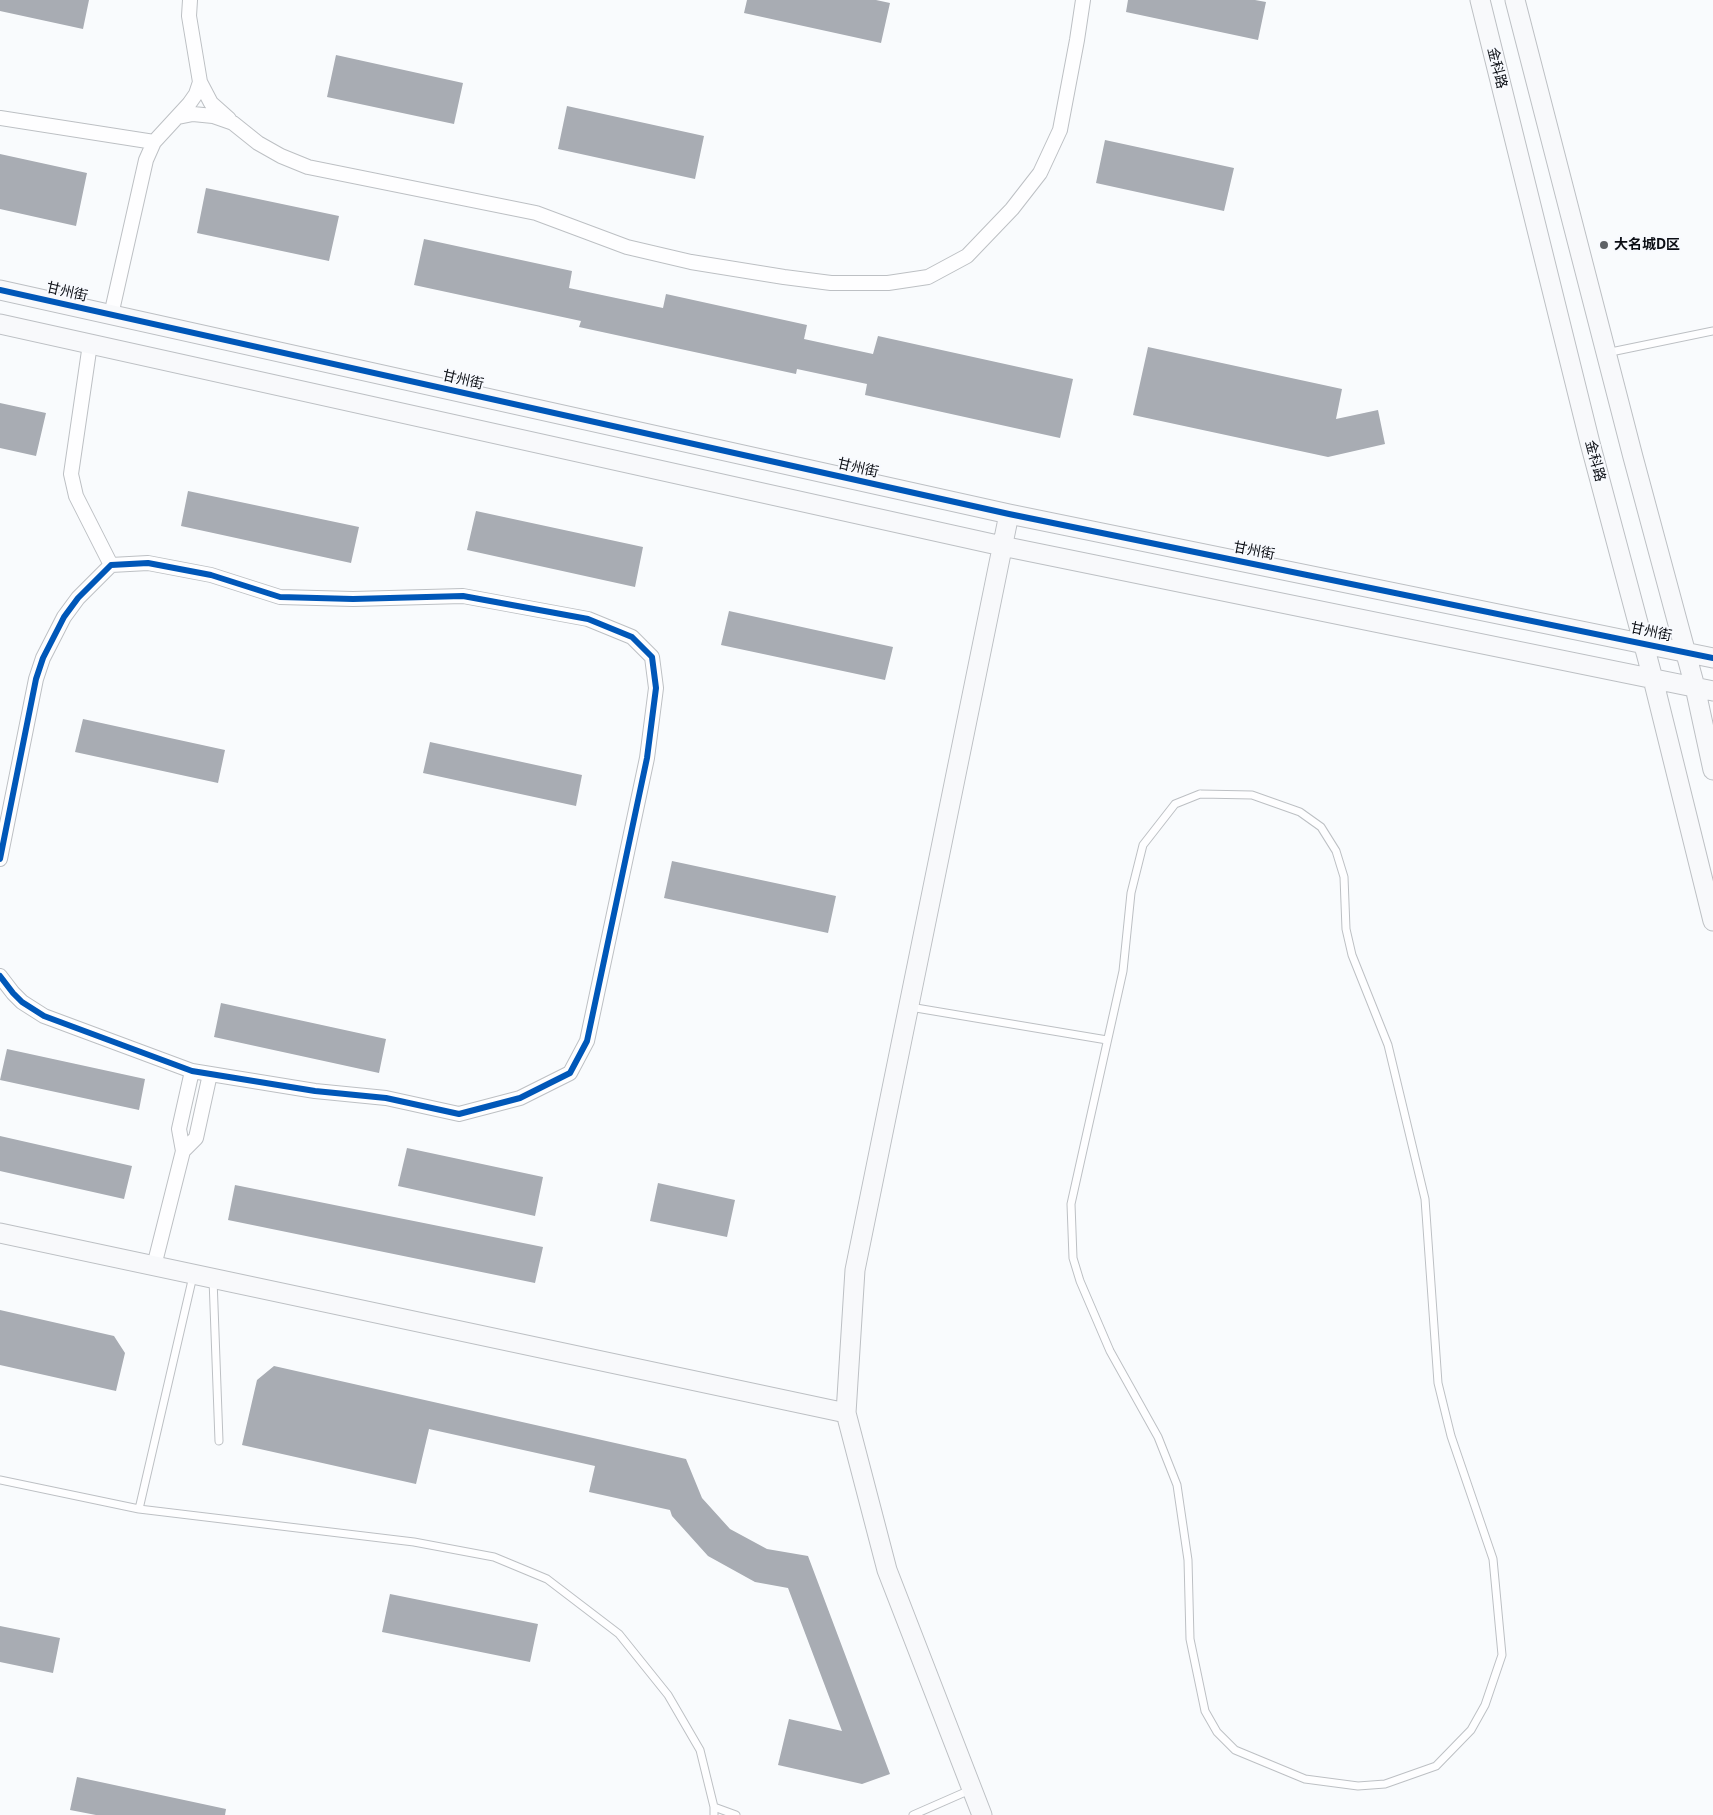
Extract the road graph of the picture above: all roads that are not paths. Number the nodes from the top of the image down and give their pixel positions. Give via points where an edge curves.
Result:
1 (190, 0) edge
2 (1083, 0) edge
3 (1480, 0) edge
4 (1514, 0) edge
5 (200, 82) junction
6 (178, 117) junction
7 (0, 118) edge
8 (233, 123) junction
9 (154, 142) junction
10 (0, 290) edge
11 (111, 315) junction
12 (0, 324) edge
13 (1713, 331) edge
14 (90, 344) junction
15 (1606, 353) junction
16 (1009, 514) junction
17 (1002, 546) junction
18 (111, 564) junction
19 (1643, 643) junction
20 (1685, 652) junction
21 (1713, 658) edge
22 (1653, 678) junction
23 (1704, 689) edge
24 (1713, 770) edge
25 (0, 859) edge
26 (1713, 921) edge
27 (0, 976) edge
28 (909, 1007) junction
29 (1107, 1040) junction
30 (192, 1071) junction
31 (210, 1074) junction
32 (183, 1151) junction
33 (0, 1233) edge
34 (154, 1266) junction
35 (194, 1275) junction
36 (213, 1279) junction
37 (846, 1413) junction
38 (219, 1441) dead end
39 (0, 1480) edge
40 (139, 1509) junction
41 (972, 1790) junction
42 (714, 1811) edge
43 (736, 1815) edge
44 (913, 1815) edge
45 (982, 1815) edge

1 - 5 street via 189,16
2 - 8 street via 1060,130 1040,174 1012,210 967,256 928,277 896,282 831,283 691,262 627,247 536,213 308,166 258,143
3 - 19 street, 金科路 via 1587,434
4 - 15 street
5 - 6 street via 196,94
5 - 8 street via 211,103
6 - 8 street via 203,115
6 - 9 street
7 - 9 street
9 - 11 street via 146,160
10 - 11 street, 甘州街
11 - 16 street, 甘州街
12 - 14 street
13 - 15 lane
14 - 17 street
14 - 18 street via 71,474 76,496
15 - 20 street
16 - 17 street
16 - 19 street, 甘州街
17 - 22 street
17 - 28 street
18 - 25 street via 78,598 52,637 43,658
18 - 31 street via 148,563 211,574 280,597 464,596 588,620 632,637 652,657 656,688 647,758 587,1041 570,1073 520,1098 459,1114 386,1098 315,1091
19 - 20 street, 甘州街
19 - 22 street, 金科路
20 - 21 street, 甘州街
20 - 23 street
22 - 23 street
22 - 26 street, 金科路
23 - 24 street
27 - 30 street via 12,993 44,1016
28 - 29 lane
28 - 37 street via 856,1270
29 - 29 lane via 1123,971 1130,893 1143,845 1175,804 1200,794 1252,795 1300,812 1321,827 1336,851 1344,877 1346,929 1352,955 1388,1045 1425,1199 1438,1383 1451,1436 1493,1559 1502,1655 1485,1705 1471,1730 1436,1766 1385,1784 1358,1786 1305,1779 1235,1750 1217,1732 1205,1711 1190,1639 1188,1560 1177,1485 1158,1438 1110,1351 1073,1258 1071,1204
30 - 31 street
30 - 32 street via 179,1129
31 - 32 street via 196,1138
32 - 34 street
33 - 34 street
34 - 35 street
35 - 36 street
35 - 40 lane
36 - 37 street
36 - 38 lane
37 - 41 street via 887,1570
39 - 40 lane
40 - 42 lane via 414,1542 494,1557 548,1579 619,1634 668,1694 700,1750
41 - 44 lane
41 - 45 street
42 - 43 lane

